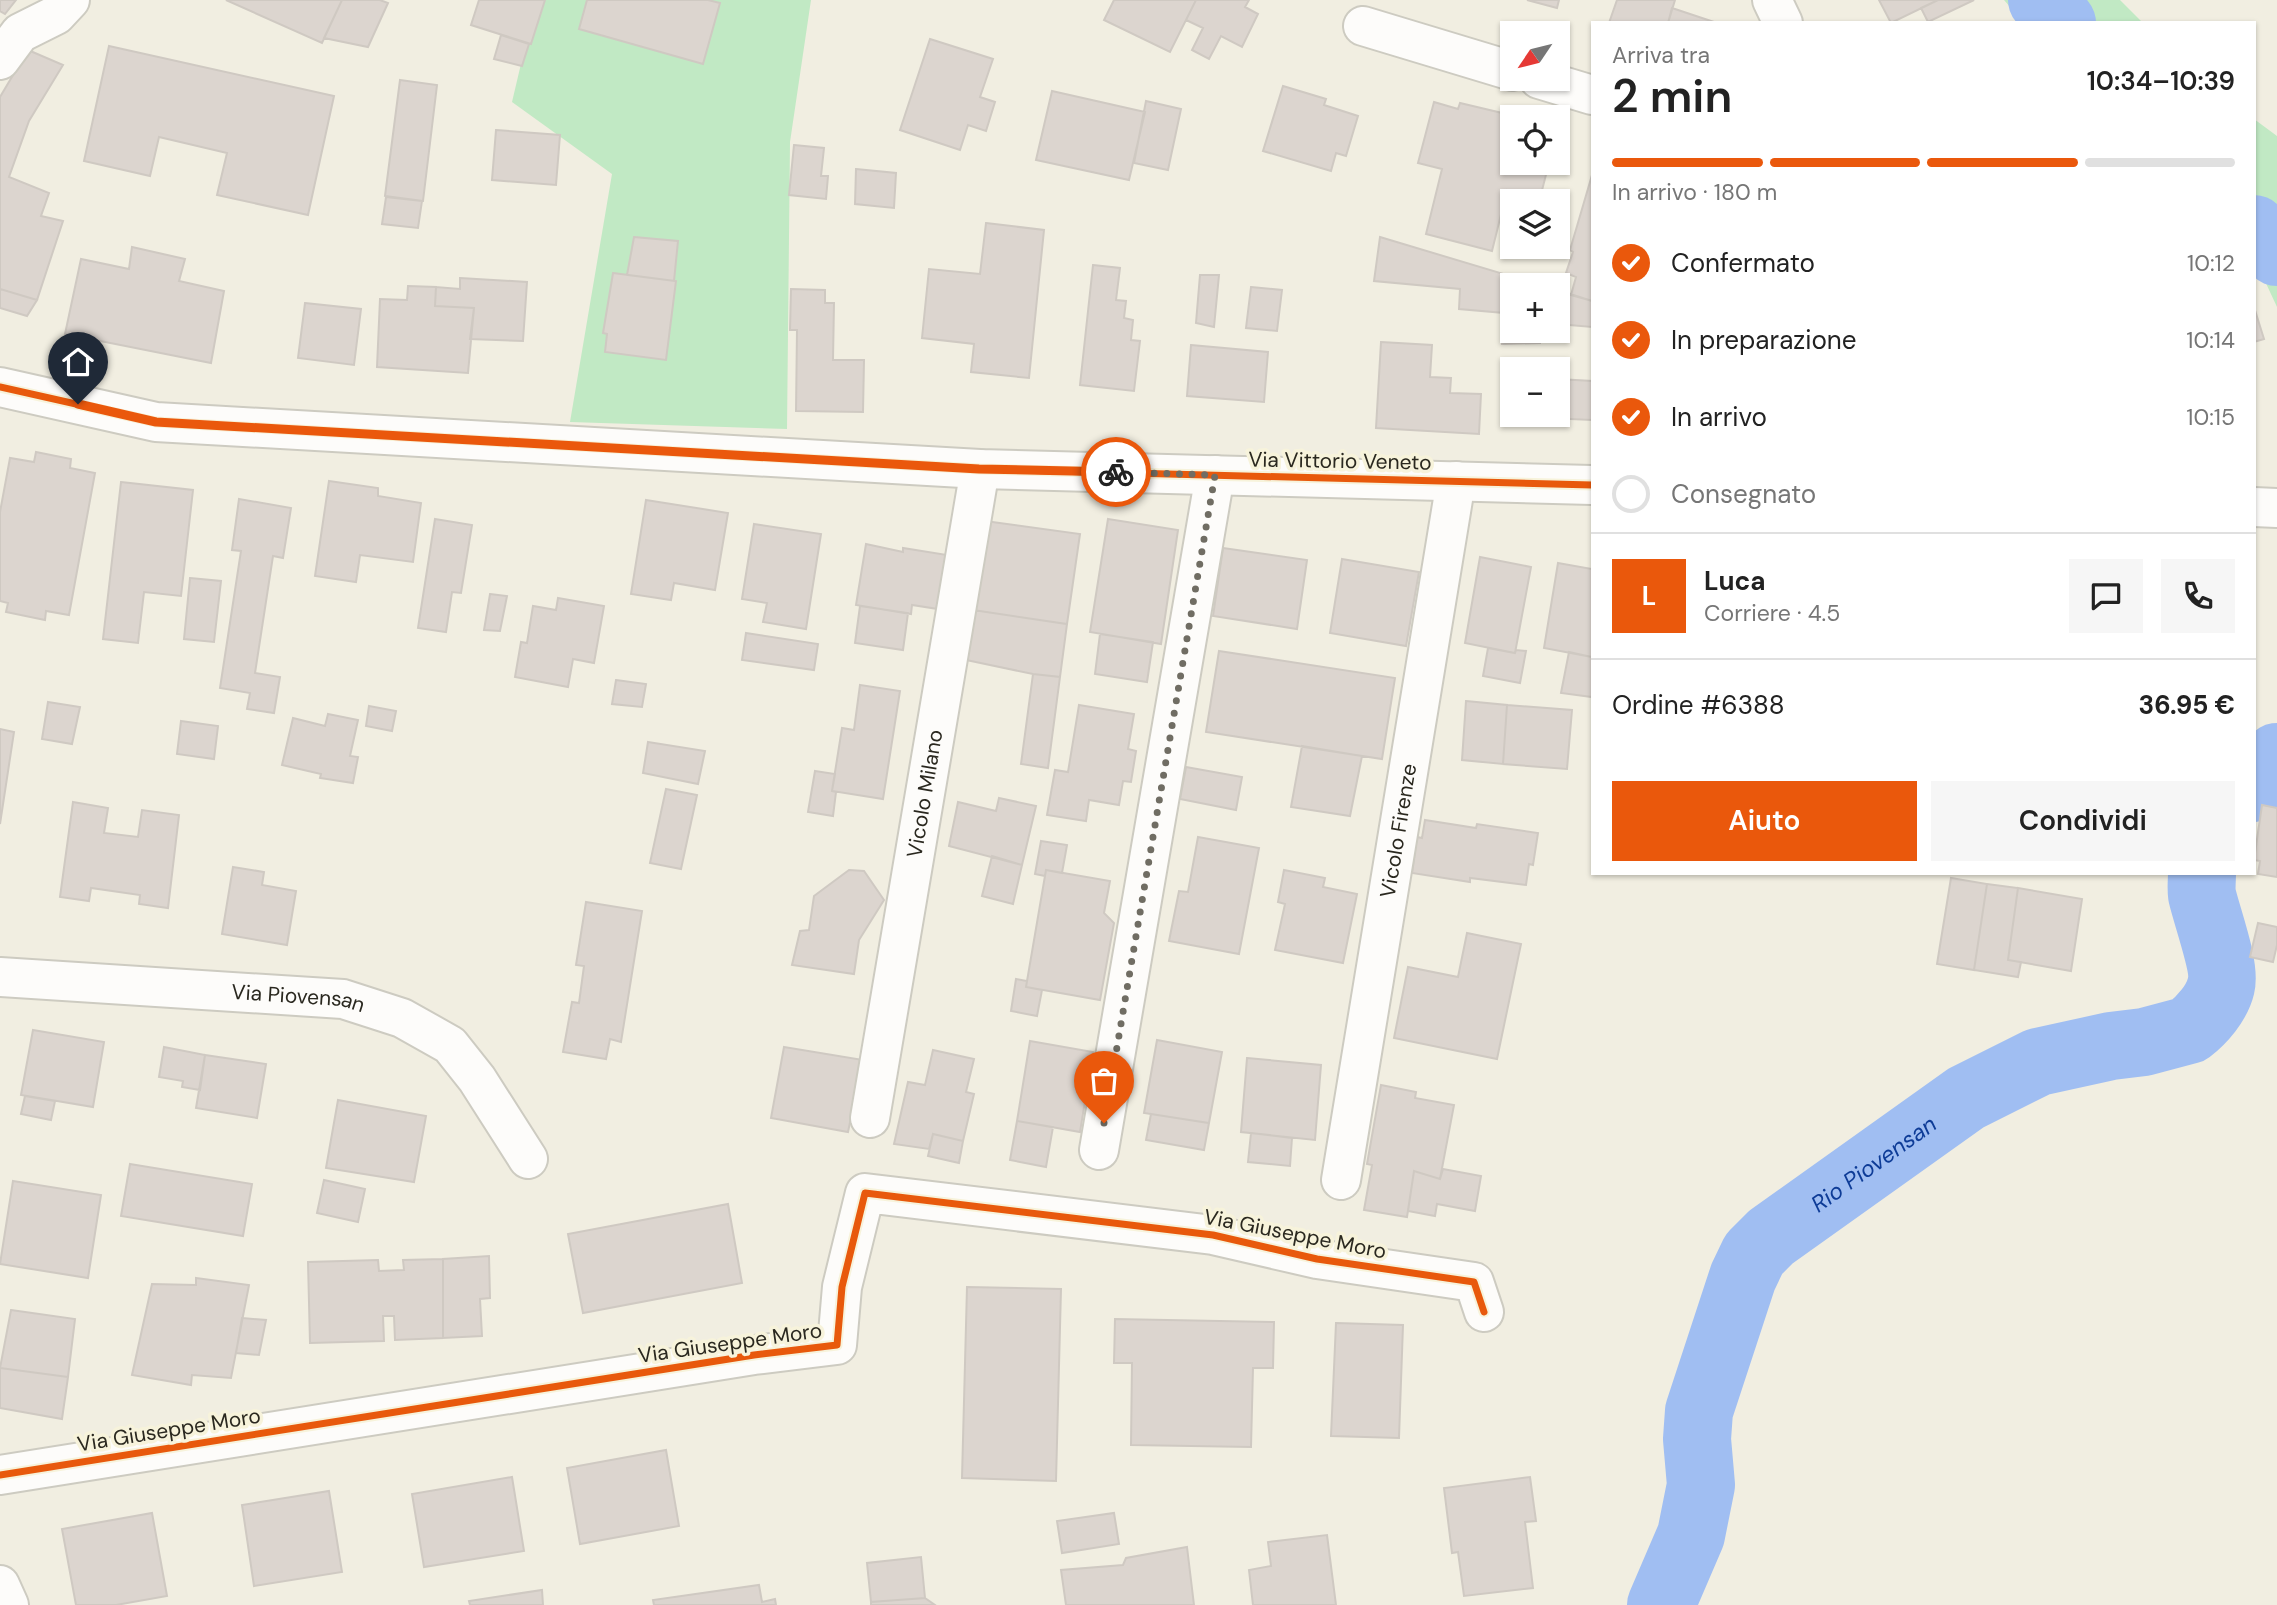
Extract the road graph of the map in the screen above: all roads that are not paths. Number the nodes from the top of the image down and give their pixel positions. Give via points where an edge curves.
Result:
1 (70, 0) edge
2 (1772, 0) edge
3 (1782, 21) edge
4 (1363, 26) dead end
5 (0, 60) edge
6 (1500, 67) edge
7 (1570, 88) edge
8 (1591, 95) edge
9 (0, 387) edge
10 (979, 469) junction
11 (1215, 475) junction
12 (1456, 481) junction
13 (1591, 485) edge
14 (0, 976) edge
15 (870, 1118) dead end
16 (1099, 1150) dead end
17 (528, 1159) dead end
18 (1341, 1180) dead end
19 (1484, 1311) dead end
20 (0, 1475) edge
21 (0, 1585) edge
22 (9, 1605) edge

1 - 5 street via 56,15 20,33
2 - 3 street
4 - 6 street
7 - 8 street
9 - 10 street, Via Vittorio Veneto via 156,422
10 - 11 street, Via Vittorio Veneto
10 - 15 street, Vicolo Milano
11 - 12 street, Via Vittorio Veneto
11 - 16 street
12 - 13 street, Via Vittorio Veneto
12 - 18 street, Vicolo Firenze
14 - 17 street, Via Piovensan via 343,999 402,1018 450,1045
19 - 20 street, Via Giuseppe Moro via 1474,1282 1317,1259 1213,1235 865,1193 842,1287 837,1345
21 - 22 street

